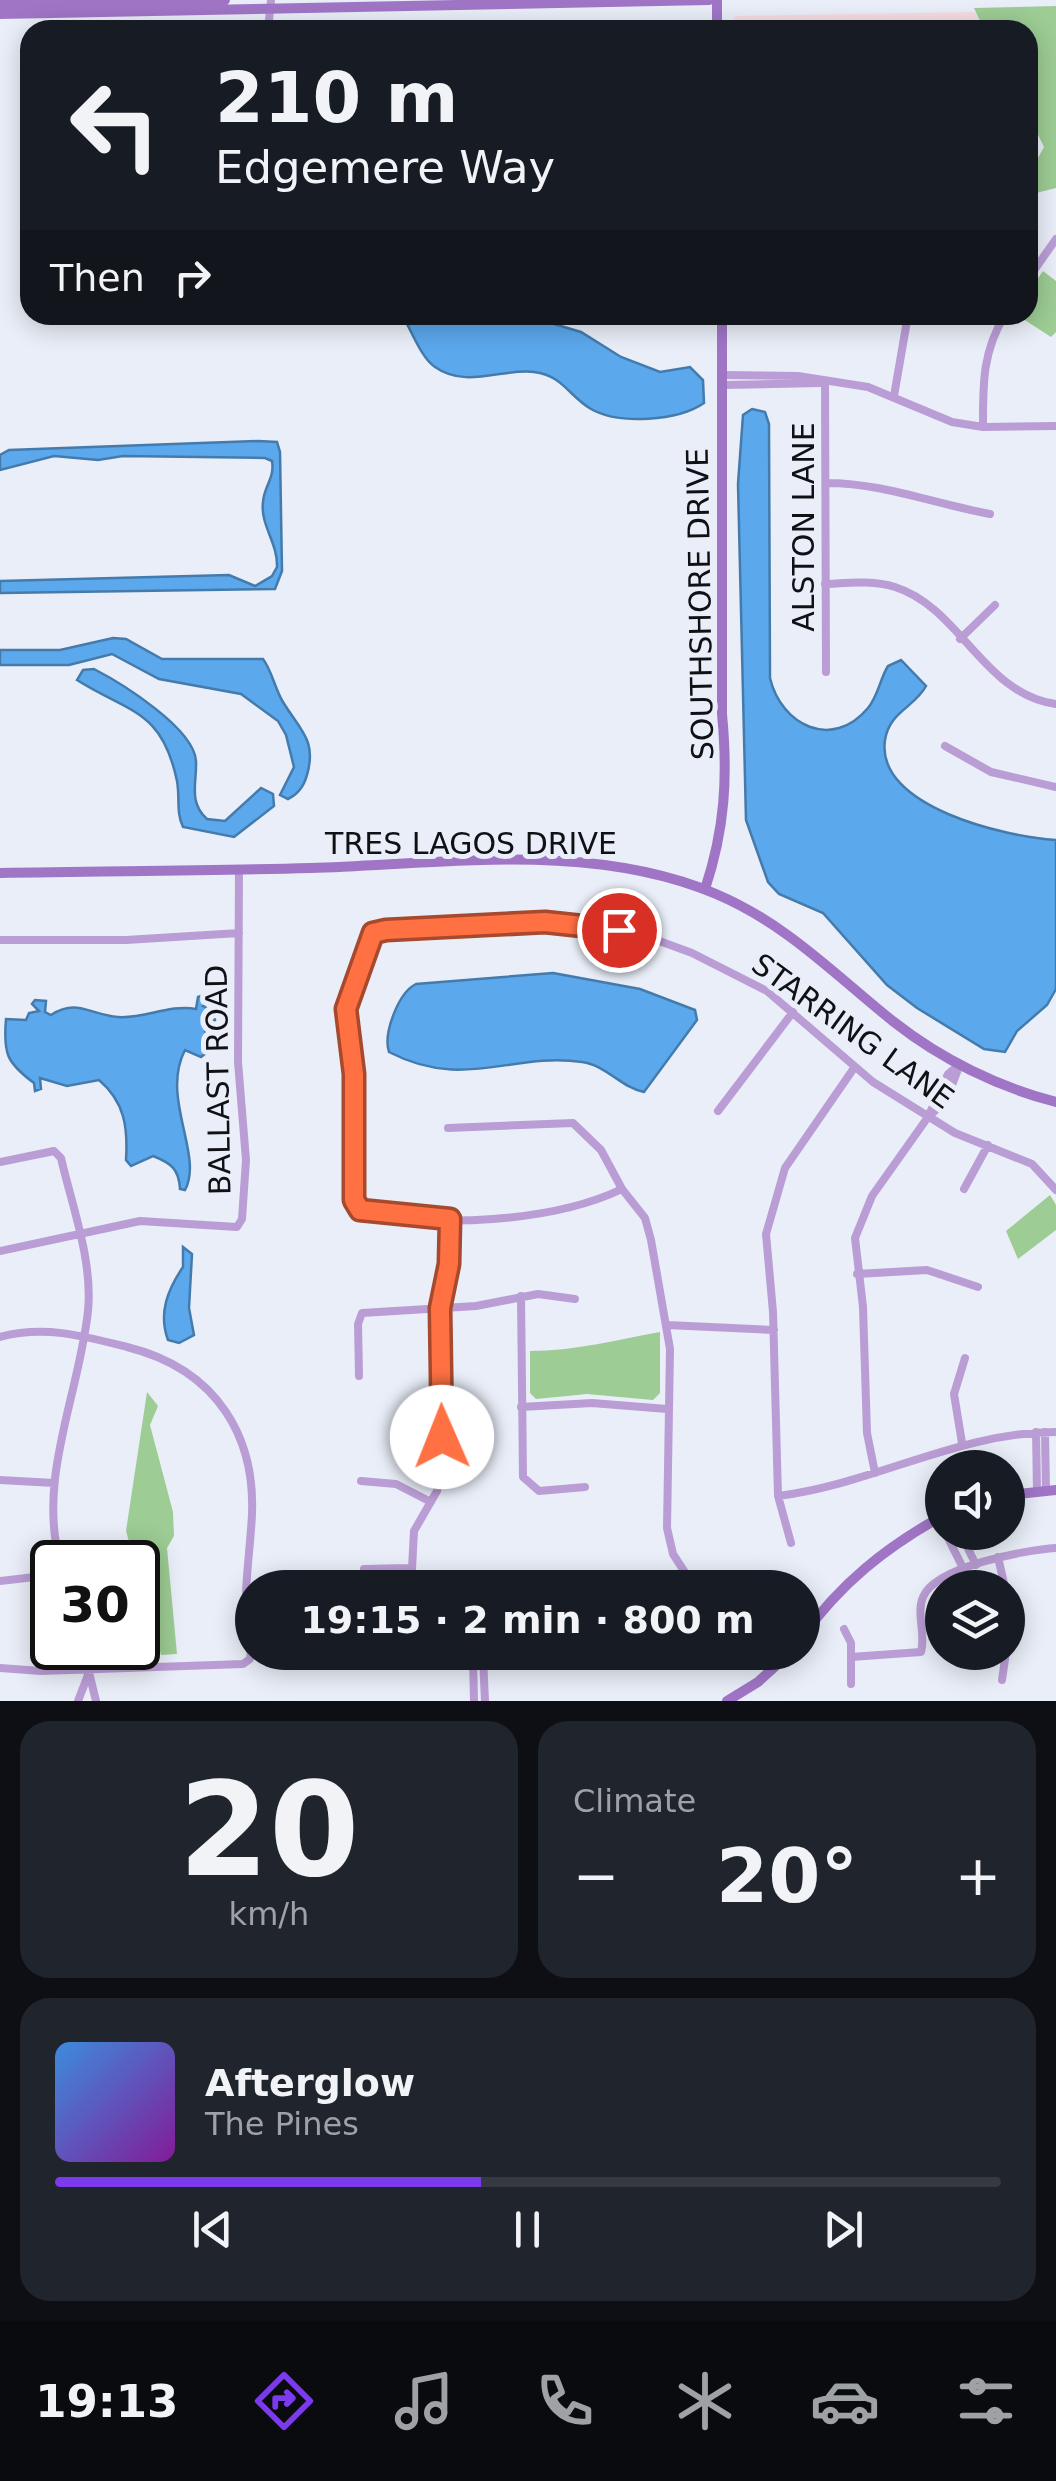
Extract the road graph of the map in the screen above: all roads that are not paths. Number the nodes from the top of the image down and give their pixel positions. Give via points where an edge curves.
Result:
1 (225, 0) edge
2 (709, 0) edge
3 (461, 2) edge
4 (267, 3) edge
5 (0, 4) edge
6 (0, 14) edge
7 (1056, 239) edge
8 (1038, 263) edge
9 (722, 325) edge
10 (906, 325) edge
11 (999, 325) edge
12 (788, 376) junction
13 (723, 380) junction
14 (825, 382) junction
15 (787, 386) junction
16 (894, 396) junction
17 (1056, 426) edge
18 (982, 427) junction
19 (826, 483) junction
20 (990, 514) dead end
21 (825, 584) junction
22 (995, 604) dead end
23 (960, 639) junction
24 (826, 672) dead end
25 (1056, 704) edge
26 (945, 746) dead end
27 (1056, 788) edge
28 (239, 870) junction
29 (0, 873) edge
30 (706, 889) junction
31 (240, 933) junction
32 (0, 940) edge
33 (793, 1012) junction
34 (960, 1064) junction
35 (854, 1068) junction
36 (1056, 1102) edge
37 (718, 1111) dead end
38 (928, 1117) junction
39 (448, 1128) dead end
40 (988, 1145) junction
41 (0, 1162) edge
42 (622, 1189) junction
43 (964, 1189) dead end
44 (1056, 1190) edge
45 (450, 1219) junction
46 (78, 1232) junction
47 (0, 1251) edge
48 (857, 1274) junction
49 (978, 1286) dead end
50 (521, 1296) junction
51 (575, 1299) dead end
52 (440, 1308) junction
53 (667, 1325) junction
54 (774, 1330) junction
55 (84, 1336) junction
56 (0, 1337) edge
57 (964, 1358) dead end
58 (360, 1376) dead end
59 (522, 1407) junction
60 (667, 1409) junction
61 (1046, 1432) edge
62 (962, 1443) junction
63 (875, 1473) junction
64 (0, 1480) edge
65 (361, 1481) dead end
66 (54, 1483) junction
67 (585, 1487) dead end
68 (1046, 1491) edge
69 (778, 1496) junction
70 (431, 1502) junction
71 (925, 1526) edge
72 (55, 1540) edge
73 (791, 1544) dead end
74 (1056, 1548) edge
75 (954, 1550) edge
76 (968, 1550) edge
77 (998, 1557) junction
78 (976, 1565) junction
79 (410, 1568) joint
80 (364, 1569) dead end
81 (683, 1570) edge
82 (964, 1570) joint
83 (1001, 1570) edge
84 (30, 1578) edge
85 (0, 1581) edge
86 (925, 1592) edge
87 (820, 1615) edge
88 (844, 1629) dead end
89 (851, 1656) junction
90 (0, 1668) edge
91 (477, 1670) edge
92 (480, 1670) edge
93 (765, 1670) edge
94 (1003, 1670) edge
95 (88, 1671) junction
96 (1002, 1680) dead end
97 (851, 1684) dead end
98 (88, 1690) junction
99 (474, 1697) edge
100 (485, 1697) edge
101 (78, 1701) edge
102 (96, 1701) edge
103 (727, 1701) edge

1 - 5 street
2 - 3 street
3 - 4 street
4 - 6 street
7 - 8 street
9 - 13 street, SOUTHSHORE DRIVE
10 - 16 street
11 - 18 street via 984,363
12 - 13 street
12 - 14 street
12 - 15 street
13 - 15 street
13 - 30 street, SOUTHSHORE DRIVE via 722,714 728,776 725,818
14 - 15 street
14 - 16 street
14 - 19 street, ALSTON LANE
16 - 18 street via 952,422
17 - 18 street
19 - 20 street via 879,485
19 - 21 street, ALSTON LANE
21 - 23 street via 896,588 927,606
21 - 24 street, ALSTON LANE
22 - 23 street
23 - 25 street via 1014,689
26 - 27 street via 1001,776
28 - 29 street, TRES LAGOS DRIVE
28 - 30 street, TRES LAGOS DRIVE via 577,863 632,868
28 - 31 street, BALLAST ROAD
30 - 34 street, TRES LAGOS DRIVE via 802,942 892,1020
31 - 32 street
31 - 46 street, BALLAST ROAD via 242,1219 228,1230 140,1220
33 - 35 street, STARRING LANE
33 - 37 street
33 - 45 street, STARRING LANE via 715,963 595,926 545,922 373,933 346,1009 354,1074 354,1200 360,1210
34 - 36 street, TRES LAGOS DRIVE
34 - 38 street via 940,1110
35 - 38 street, STARRING LANE
35 - 54 street via 776,1188 765,1257
38 - 40 street, STARRING LANE
38 - 48 street via 863,1212 855,1238
39 - 42 street via 573,1123 600,1150
40 - 43 street
40 - 44 street, STARRING LANE via 1032,1164
41 - 46 street via 54,1150
42 - 45 street via 565,1210
42 - 53 street via 645,1218
45 - 52 street
46 - 47 street, BALLAST ROAD
46 - 55 street via 88,1285
48 - 49 street via 927,1270
48 - 63 street
50 - 51 street
50 - 52 street
50 - 59 street
52 - 58 street via 362,1314
52 - 70 street via 443,1458
53 - 54 street
53 - 60 street
54 - 69 street
55 - 56 street via 37,1330
55 - 66 street
55 - 95 street via 174,1361 215,1396 242,1451 252,1526 245,1574 250,1659
57 - 62 street via 954,1394
59 - 60 street
59 - 67 street via 522,1477 528,1487
60 - 81 street via 668,1528
61 - 62 street
61 - 68 street
62 - 63 street
63 - 69 street
64 - 66 street
65 - 70 street via 396,1484
66 - 72 street
69 - 73 street
70 - 79 street via 414,1531
71 - 87 street via 850,1579
74 - 77 street
75 - 82 street
76 - 78 street
77 - 78 street
77 - 83 street
78 - 82 street
79 - 80 street
84 - 85 street
86 - 89 street via 921,1652
88 - 89 street
89 - 97 street
90 - 95 street
91 - 99 street
92 - 100 street
93 - 103 street
94 - 96 street
95 - 98 street
98 - 101 street
98 - 102 street
99 - 100 street

